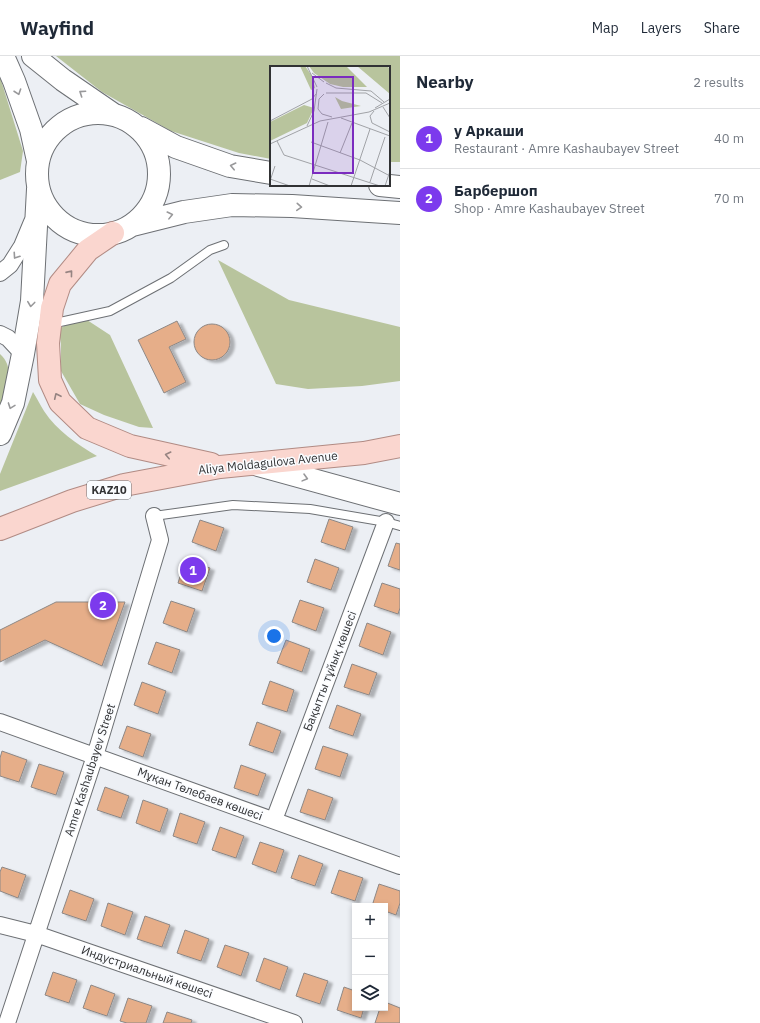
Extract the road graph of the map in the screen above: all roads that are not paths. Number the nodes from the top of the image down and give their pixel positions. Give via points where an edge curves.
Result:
1 (3, 56) edge
2 (33, 56) edge
3 (123, 119) junction
4 (38, 171) junction
5 (270, 173) edge
6 (390, 186) edge
7 (400, 187) edge
8 (37, 210) junction
9 (400, 213) edge
10 (123, 229) junction
11 (224, 245) dead end
12 (0, 273) edge
13 (51, 324) junction
14 (0, 334) edge
15 (23, 354) junction
16 (0, 434) edge
17 (400, 446) edge
18 (254, 464) junction
19 (220, 467) junction
20 (400, 504) edge
21 (154, 516) joint
22 (393, 524) edge
23 (0, 529) edge
24 (0, 722) edge
25 (95, 756) junction
26 (274, 820) junction
27 (400, 866) edge
28 (0, 925) edge
29 (36, 934) junction
30 (7, 1023) edge
31 (294, 1023) edge

1 -> 4 main road via 31,129
3 -> 2 main road via 63,80
3 - 4 main road via 95,113 76,117 59,127 46,141
5 -> 3 main road via 230,166 176,147
3 - 10 main road via 146,136 155,153 159,172 157,191 148,210
4 - 8 main road
4 - 10 main road via 43,201 55,218 72,230 93,235
6 - 7 main road
8 -> 12 street via 22,246 10,265
8 -> 15 main road via 32,302
10 -> 9 main road via 184,212 232,205
13 -> 10 main road via 52,308 60,284 88,250
11 - 13 lane via 210,250 171,278 110,311
19 -> 13 main road via 130,446 87,428 60,402 50,380 48,343
14 - 15 street via 8,338
15 -> 16 main road via 13,403
17 - 18 main road, Aliya Moldagulova Avenue / KAZ10 via 364,453
18 - 19 main road, Aliya Moldagulova Avenue / KAZ10
18 -> 20 main road
19 - 23 main road, Aliya Moldagulova Avenue / KAZ10 via 124,485 72,501
21 - 22 lane via 232,505 310,509
21 - 25 street, Amre Kashaubayev Street via 160,540
22 - 26 street, Бақытты тұйық көшесі
24 - 25 street, Мұқан Төлебаев көшесі
25 - 26 street, Мұқан Төлебаев көшесі
25 - 29 street, Amre Kashaubayev Street
26 - 27 street, Мұқан Төлебаев көшесі
28 - 29 street, Индустриальный көшесі
29 - 30 street, Amre Kashaubayev Street
29 - 31 street, Индустриальный көшесі

